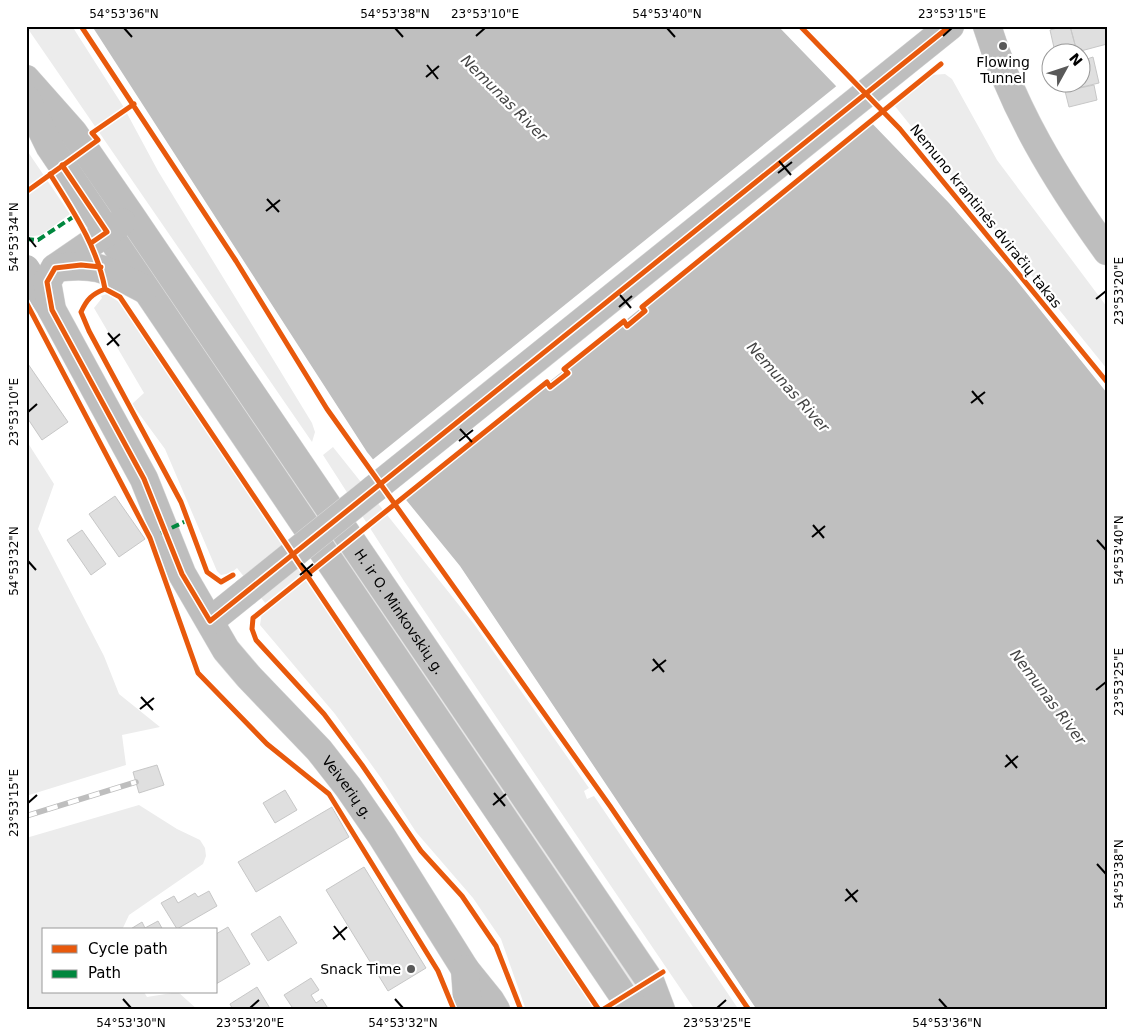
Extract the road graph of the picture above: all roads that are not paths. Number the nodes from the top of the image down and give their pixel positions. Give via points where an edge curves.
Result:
1 (987, 26) edge
2 (942, 32) edge
3 (26, 79) edge
4 (26, 98) edge
5 (131, 216) junction
6 (107, 232) junction
7 (1107, 251) edge
8 (56, 268) junction
9 (26, 269) edge
10 (146, 290) junction
11 (52, 310) junction
12 (210, 621) junction
13 (465, 969) junction
14 (468, 1010) edge
15 (496, 1010) edge
16 (637, 1010) edge
17 (661, 1010) edge

1 - 7 main road via 1000,68 1031,132 1064,191
2 - 12 main road, bridge
3 - 5 main road, H. ir O. Minkovskių g. via 73,132
4 - 6 main road via 50,147
5 - 6 main road
5 - 17 main road, H. ir O. Minkovskių g. via 650,981
6 - 8 main road
6 - 10 main road
8 - 10 main road via 101,267
8 - 11 main road via 48,282
9 - 11 main road, Veiverių g.
10 - 16 main road via 624,997
11 - 12 main road, Veiverių g. via 144,479 182,574
12 - 13 main road, Veiverių g. via 226,650 248,678 319,750 348,787
13 - 14 main road, Veiverių g.
13 - 15 main road, Veiverių g.

